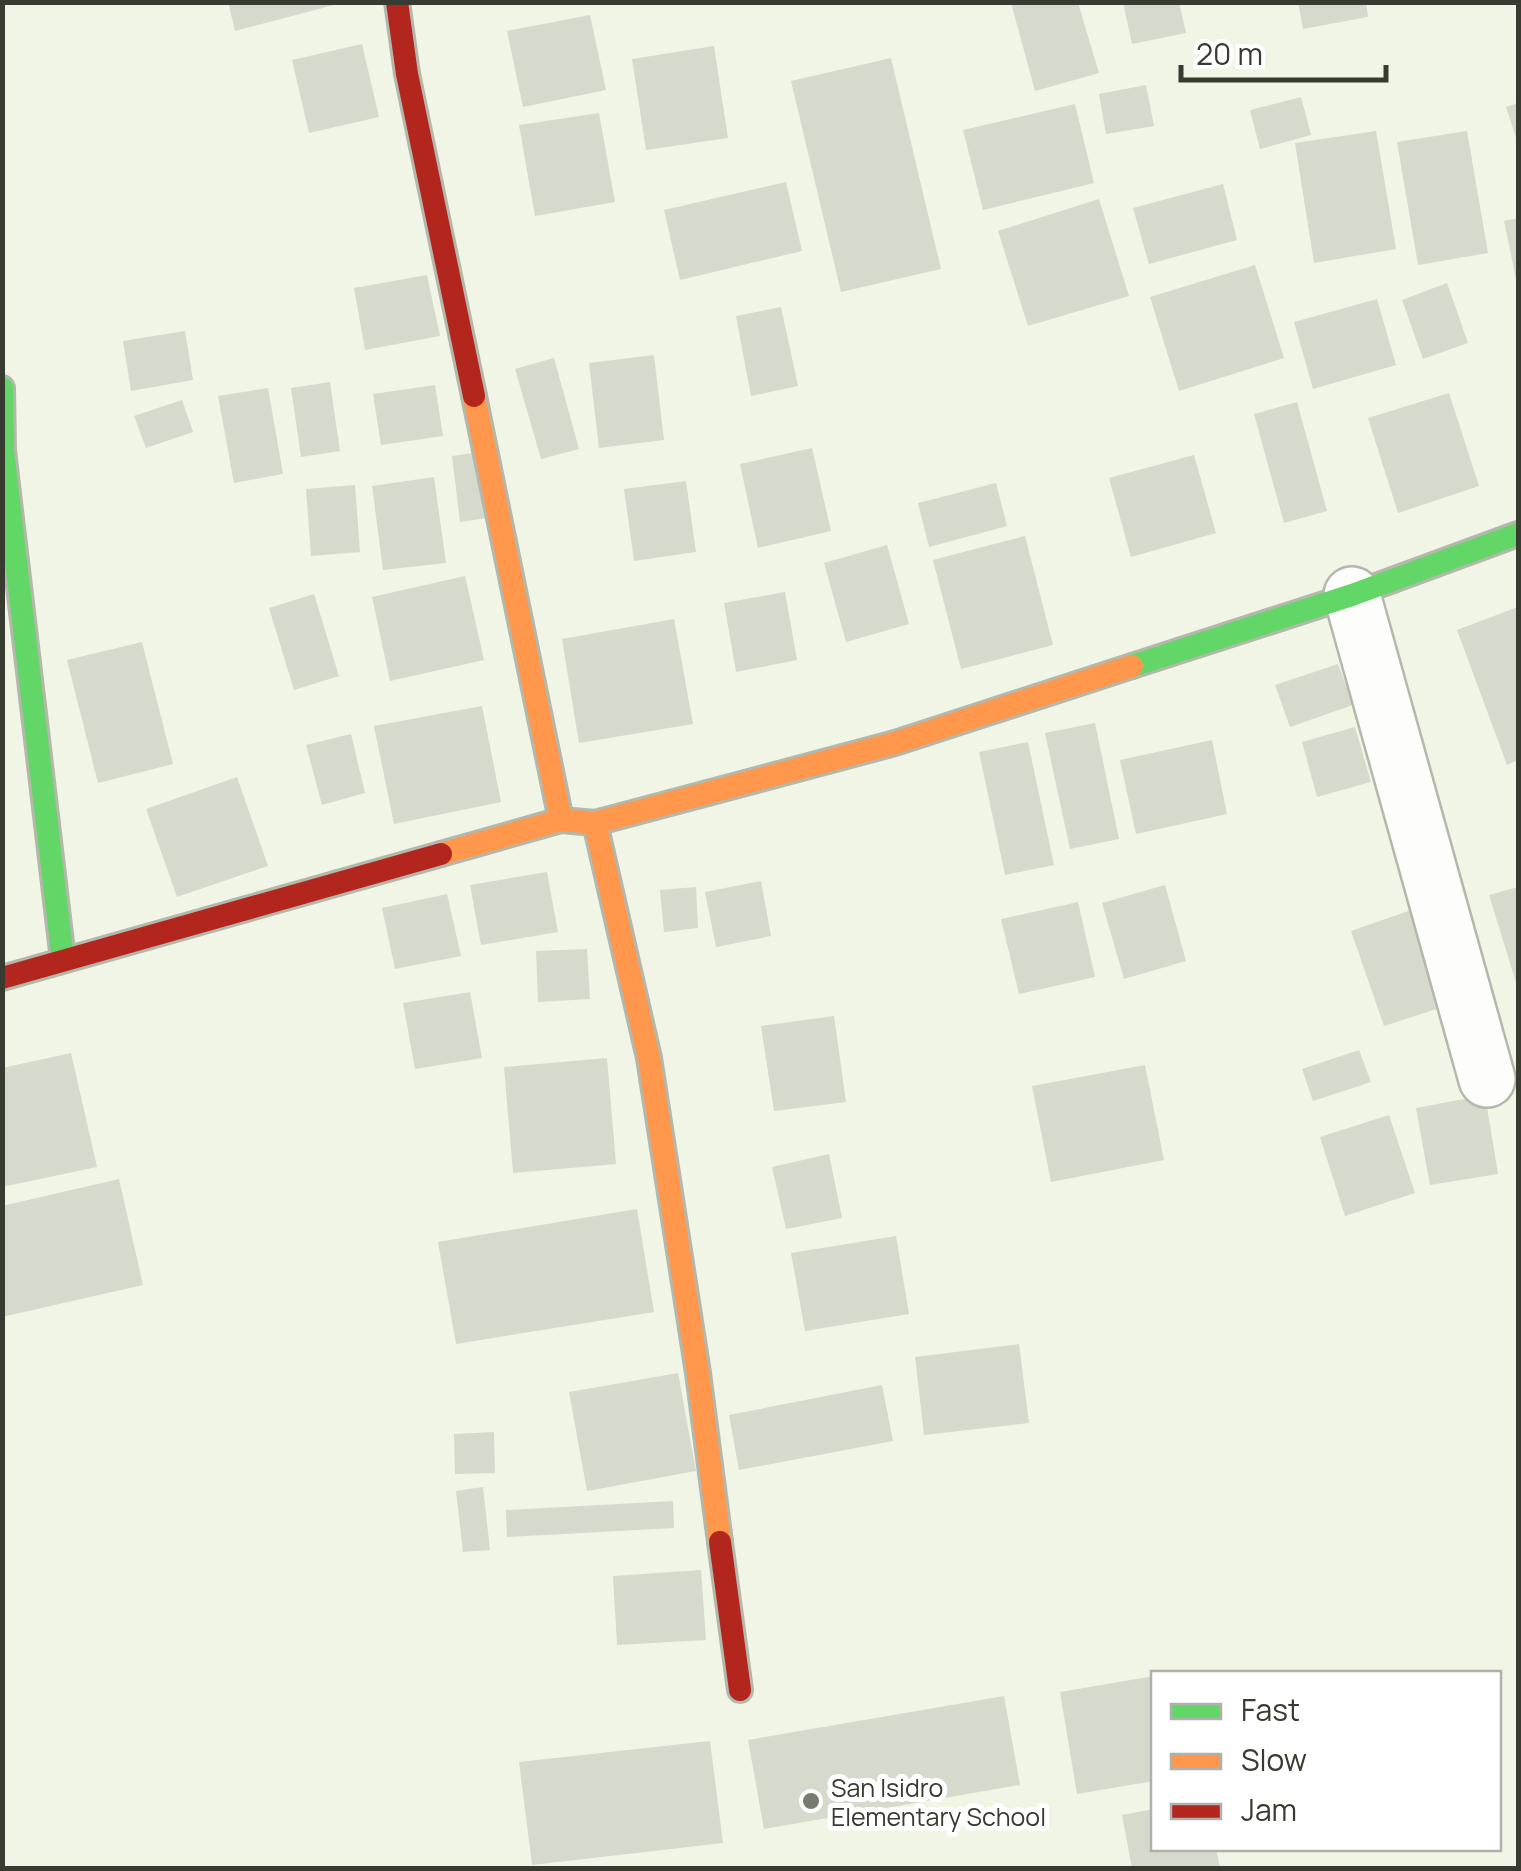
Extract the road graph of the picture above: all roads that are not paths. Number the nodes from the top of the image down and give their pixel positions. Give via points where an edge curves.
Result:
1 (397, 2) edge
2 (2, 388) edge
3 (1518, 534) edge
4 (1352, 596) junction
5 (560, 820) junction
6 (595, 823) junction
7 (64, 960) junction
8 (2, 978) edge
9 (1487, 1080) dead end
10 (740, 1690) dead end

1 - 5 street
2 - 7 street
3 - 4 street
4 - 6 street via 894,743
4 - 9 street
5 - 6 street
5 - 7 street
6 - 10 street via 649,1058
7 - 8 street

